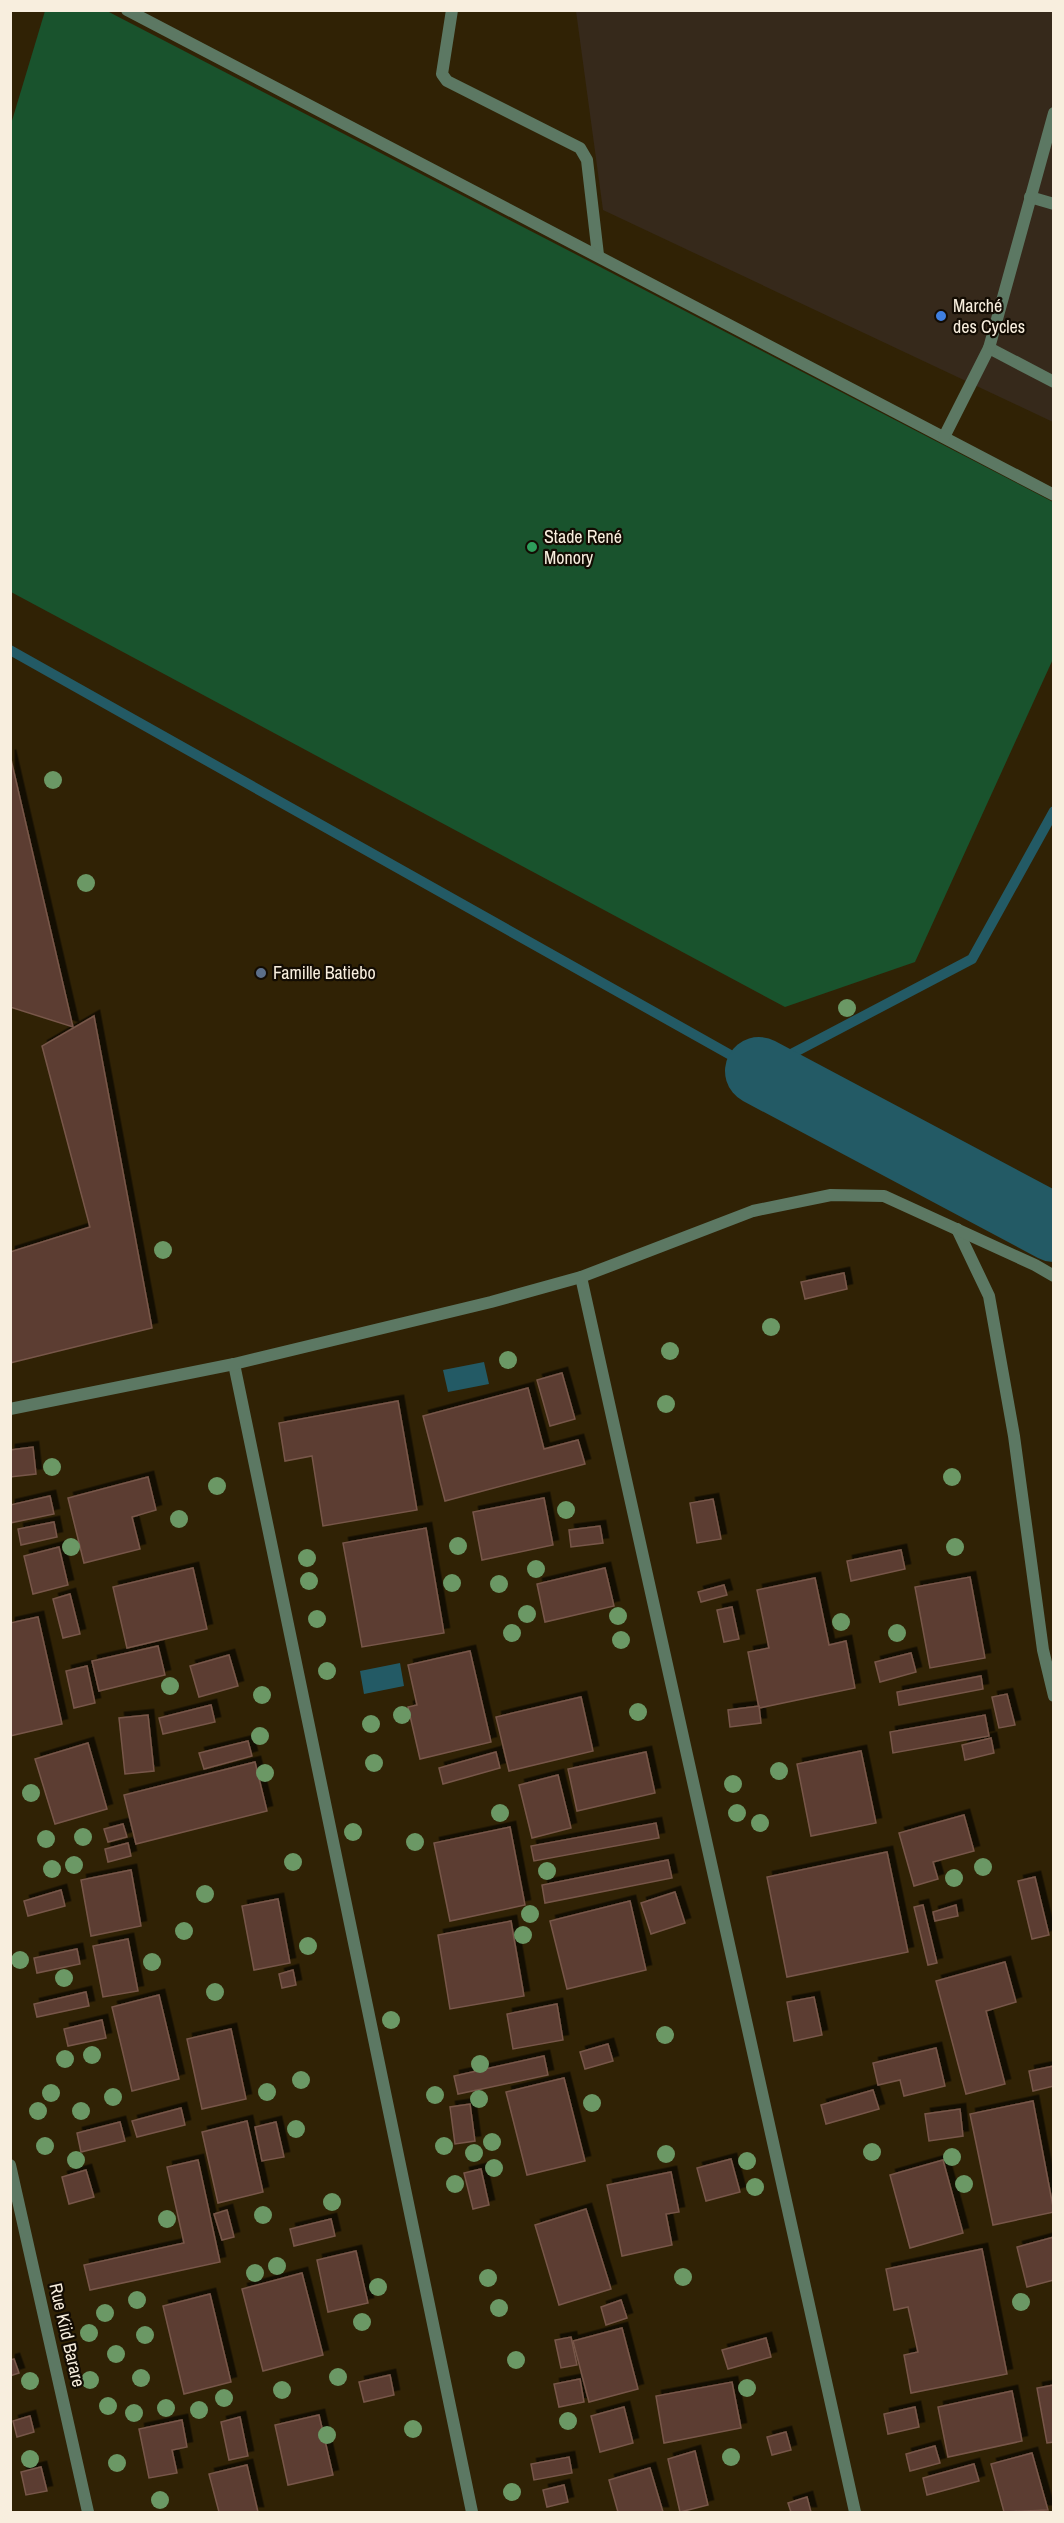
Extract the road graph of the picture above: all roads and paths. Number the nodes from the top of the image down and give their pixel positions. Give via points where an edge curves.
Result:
1 (127, 10) edge
2 (452, 10) edge
3 (1053, 113) edge
4 (1030, 197) junction
5 (1053, 204) edge
6 (598, 255) junction
7 (989, 348) junction
8 (1053, 382) edge
9 (945, 436) junction
10 (1053, 495) edge
11 (957, 1229) junction
12 (1053, 1276) edge
13 (581, 1277) junction
14 (234, 1364) junction
15 (10, 1409) edge
16 (1053, 1696) edge
17 (10, 2165) edge
18 (88, 2512) edge
19 (472, 2512) edge
20 (855, 2512) edge

1 - 6 street
2 - 6 street via 442,74 447,81 580,148 587,160
3 - 4 street
4 - 5 street
4 - 7 street
6 - 9 street
7 - 8 street
7 - 9 street
9 - 10 street
11 - 12 street
11 - 13 street via 884,1196 831,1195 753,1212
11 - 16 street via 989,1296
13 - 14 street
13 - 20 street
14 - 15 street
14 - 19 street
17 - 18 street, Rue Kiid Barare

